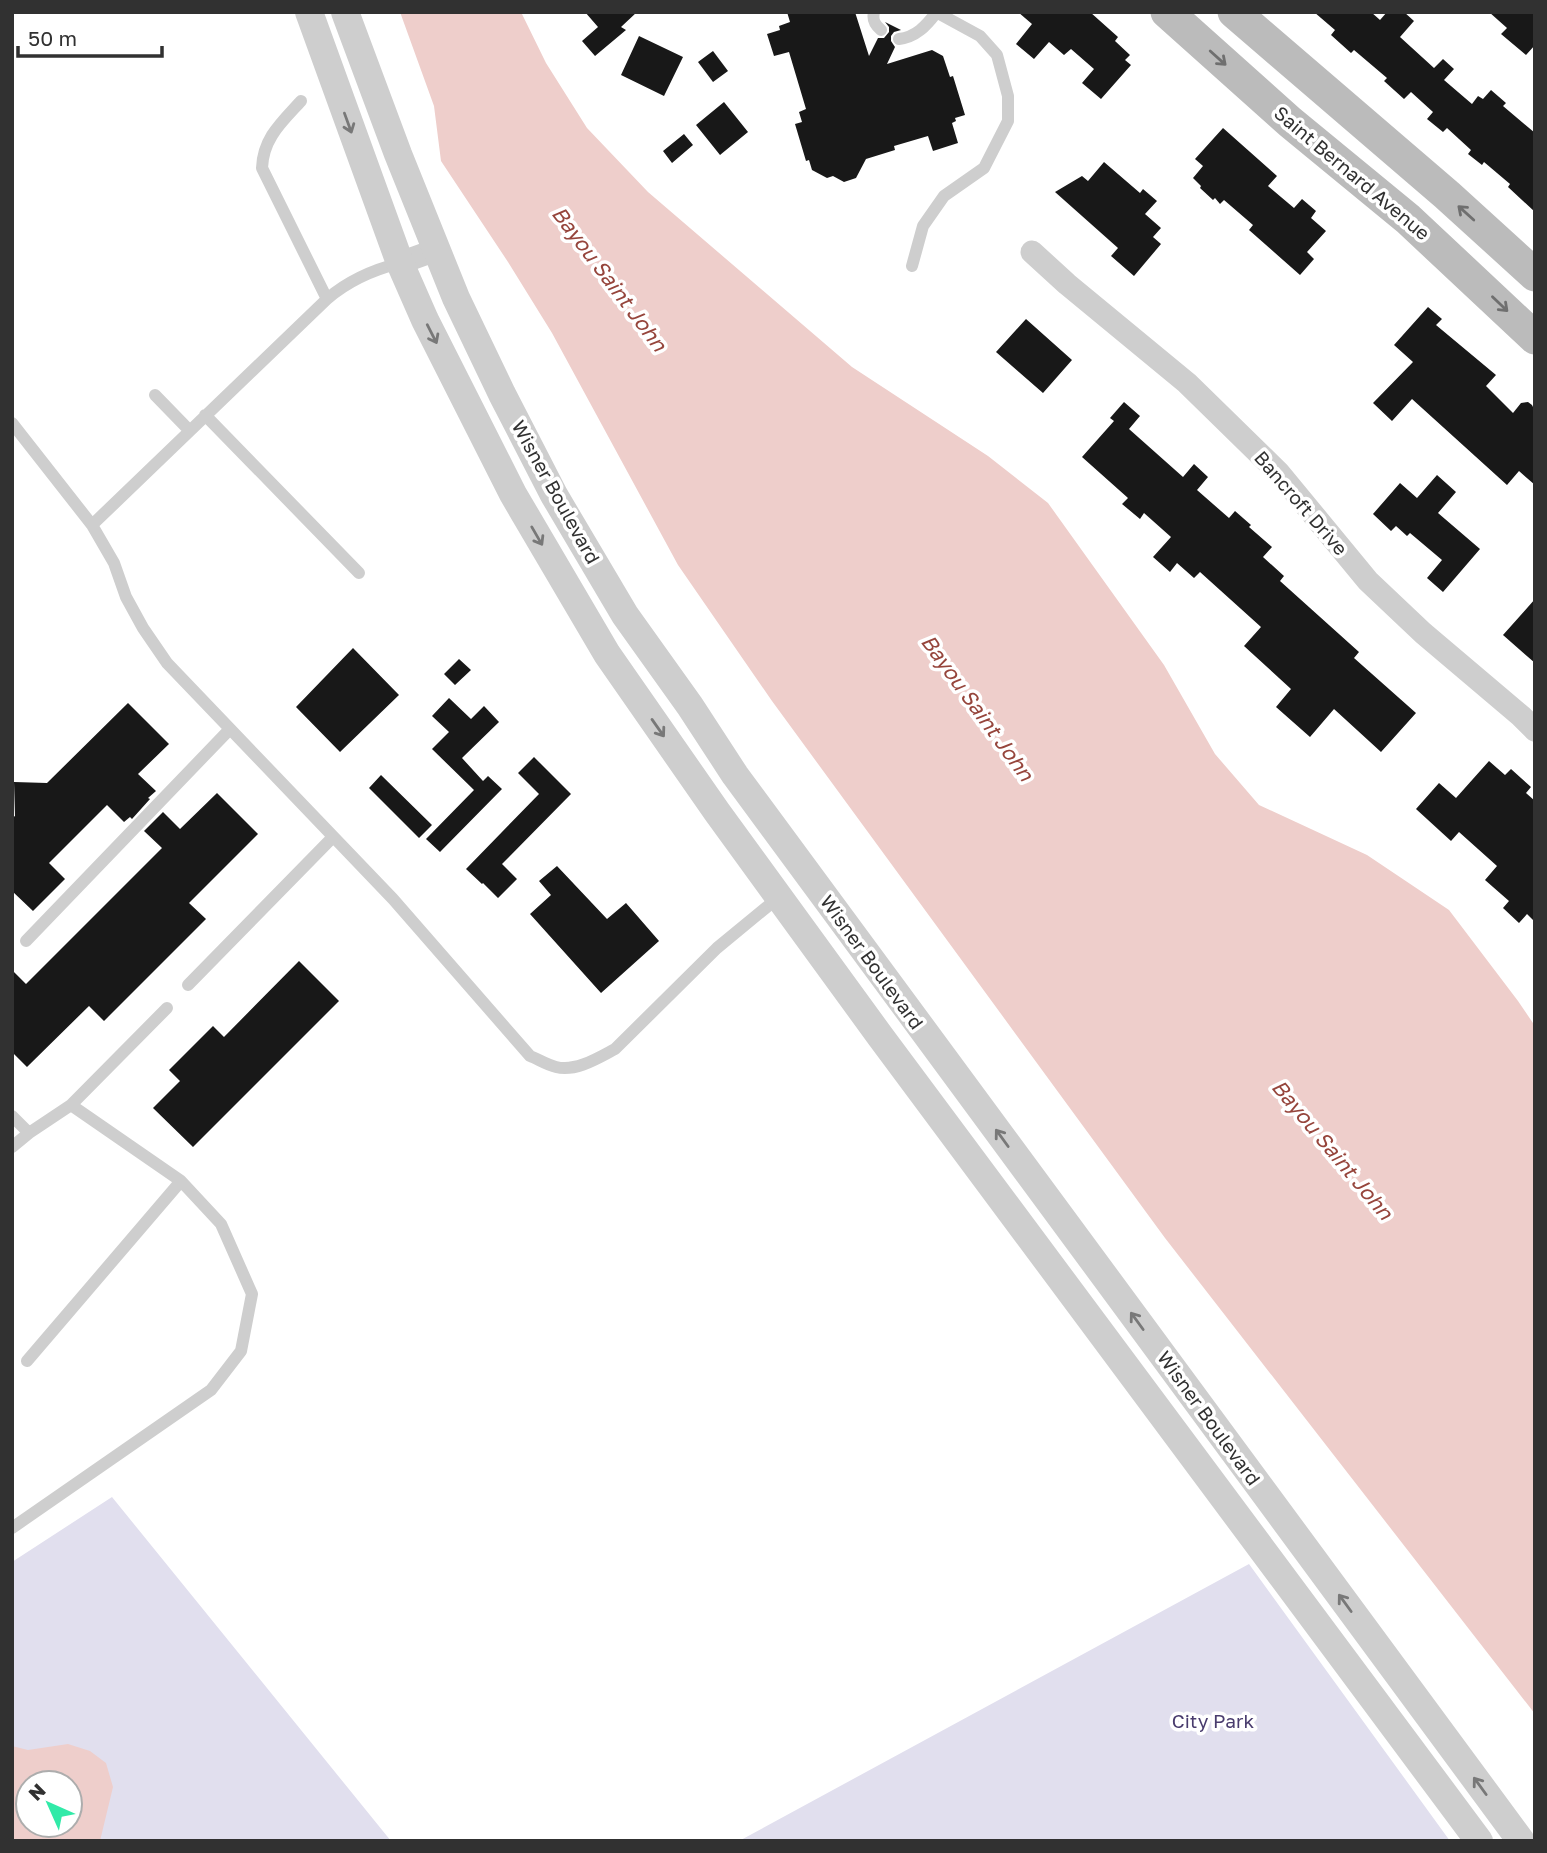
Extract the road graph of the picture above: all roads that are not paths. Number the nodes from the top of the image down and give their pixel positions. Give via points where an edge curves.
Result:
1 (309, 12) edge
2 (345, 12) edge
3 (874, 12) edge
4 (1167, 12) edge
5 (1234, 12) edge
6 (936, 13) edge
7 (881, 30) dead end
8 (899, 38) dead end
9 (368, 74) junction
10 (334, 83) junction
11 (301, 101) dead end
12 (1496, 240) junction
13 (436, 250) junction
14 (1032, 252) dead end
15 (400, 263) junction
16 (912, 266) dead end
17 (1465, 272) junction
18 (1535, 275) edge
19 (327, 299) junction
20 (1535, 338) edge
21 (155, 395) dead end
22 (205, 415) junction
23 (12, 423) edge
24 (190, 429) junction
25 (92, 525) junction
26 (359, 573) dead end
27 (1530, 715) edge
28 (230, 729) junction
29 (333, 837) junction
30 (779, 897) junction
31 (26, 941) dead end
32 (188, 985) dead end
33 (167, 1007) dead end
34 (71, 1105) junction
35 (12, 1116) edge
36 (29, 1133) junction
37 (12, 1147) edge
38 (181, 1181) junction
39 (27, 1361) dead end
40 (12, 1528) edge
41 (1479, 1841) edge
42 (1521, 1841) edge

1 - 10 street, Wisner Boulevard
2 - 9 street, Wisner Boulevard
3 - 7 lane
4 -> 17 main road, Saint Bernard Avenue
12 -> 5 main road
6 - 8 lane via 916,34
6 - 16 lane via 980,36 998,55 1008,96 1008,121 984,169 944,196 923,226
9 - 10 street
9 - 13 street, Wisner Boulevard
10 -> 15 street, Wisner Boulevard
11 - 19 lane via 267,142 262,168
12 - 17 main road
12 - 18 main road
13 - 15 street
42 -> 13 street, Wisner Boulevard via 735,775 625,615 554,495
14 - 27 street, Bancroft Drive via 1187,383 1279,473 1368,581 1423,633
15 - 19 lane via 369,272
15 -> 30 street, Wisner Boulevard via 513,494 607,654
17 -> 20 main road, Saint Bernard Avenue
19 - 22 lane
21 - 24 lane
22 - 24 lane
22 - 26 lane
23 - 25 lane
24 - 25 lane
25 - 28 lane via 143,628 167,663
28 - 29 lane
28 - 31 lane
29 - 30 lane via 530,1056 557,1068 596,1060 615,1049 717,948
29 - 32 lane
30 - 41 street, Wisner Boulevard
33 - 34 lane
34 - 36 lane
34 - 38 lane
35 - 36 lane
36 - 37 lane
38 - 39 lane
38 - 40 lane via 221,1224 252,1294 241,1351 211,1390

